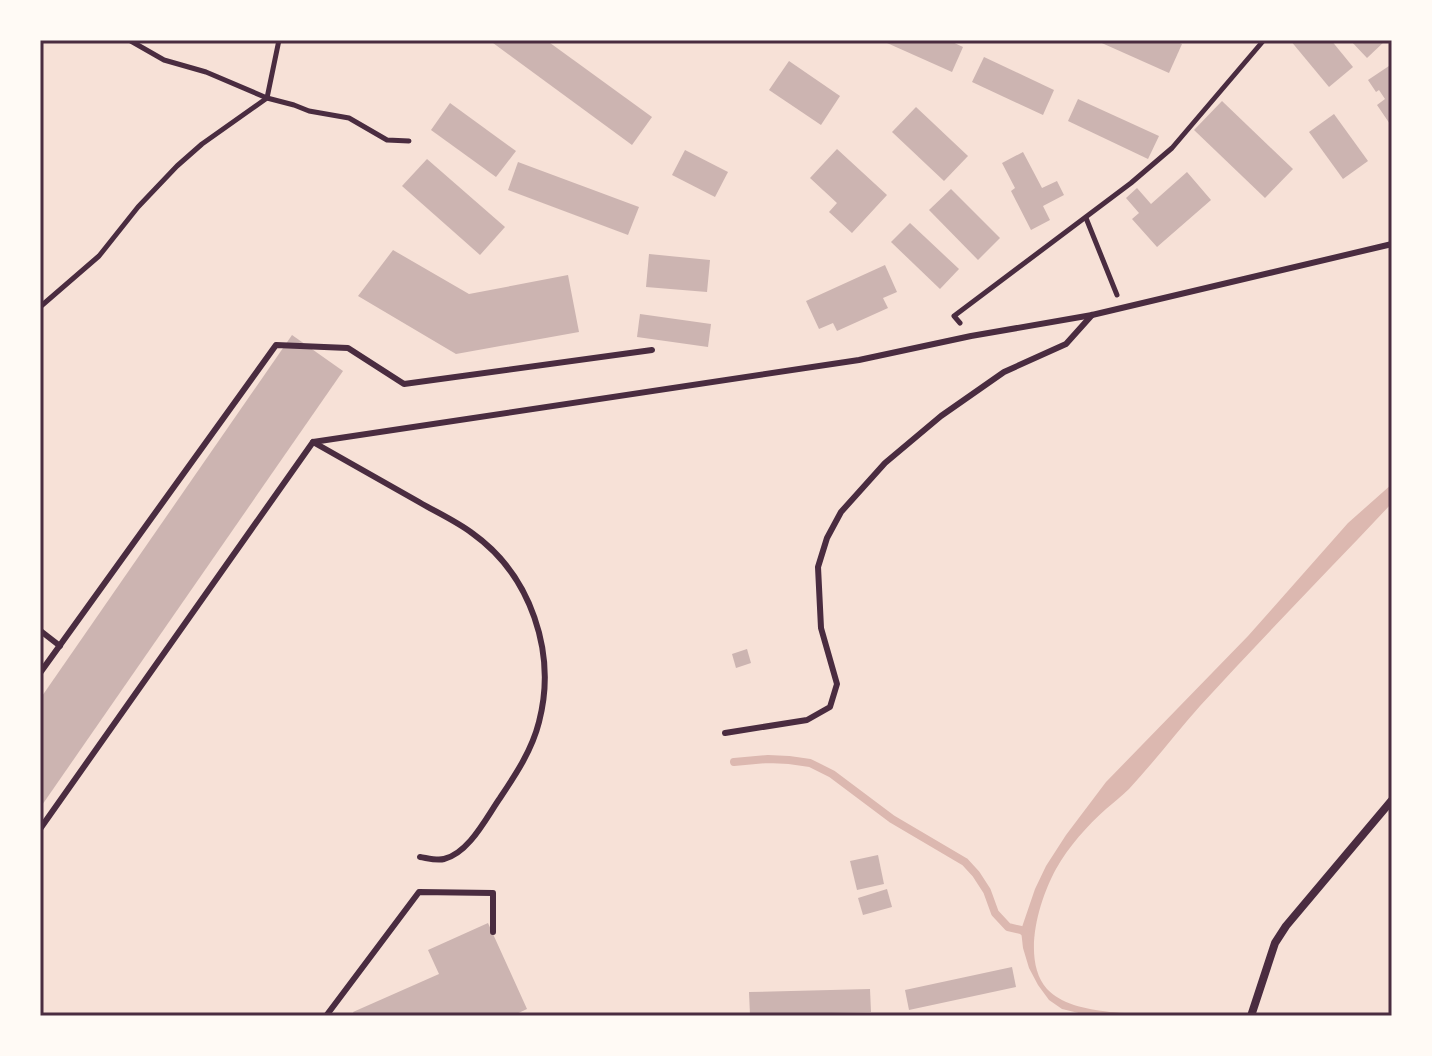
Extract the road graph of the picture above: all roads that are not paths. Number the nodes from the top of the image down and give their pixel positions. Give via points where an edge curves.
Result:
1 (1392, 244) edge
2 (1092, 315) junction
3 (652, 350) dead end
4 (313, 442) junction
5 (40, 635) edge
6 (60, 646) junction
7 (40, 673) edge
8 (725, 733) dead end
9 (1392, 800) edge
10 (40, 829) edge
11 (420, 857) dead end
12 (493, 932) dead end
13 (326, 1016) edge
14 (1251, 1016) edge

1 - 2 lane
2 - 4 lane via 859,360
2 - 8 lane via 1066,344 1004,372 941,416 885,463 841,512 818,567 821,628 837,684 830,707 807,720
3 - 6 lane via 404,384 348,348 276,345
4 - 10 lane
4 - 11 lane via 471,532 514,576 539,632 544,693 530,750 462,851 442,860
5 - 6 lane
6 - 7 lane
9 - 14 street via 1286,926 1275,943
12 - 13 lane via 493,893 419,892

